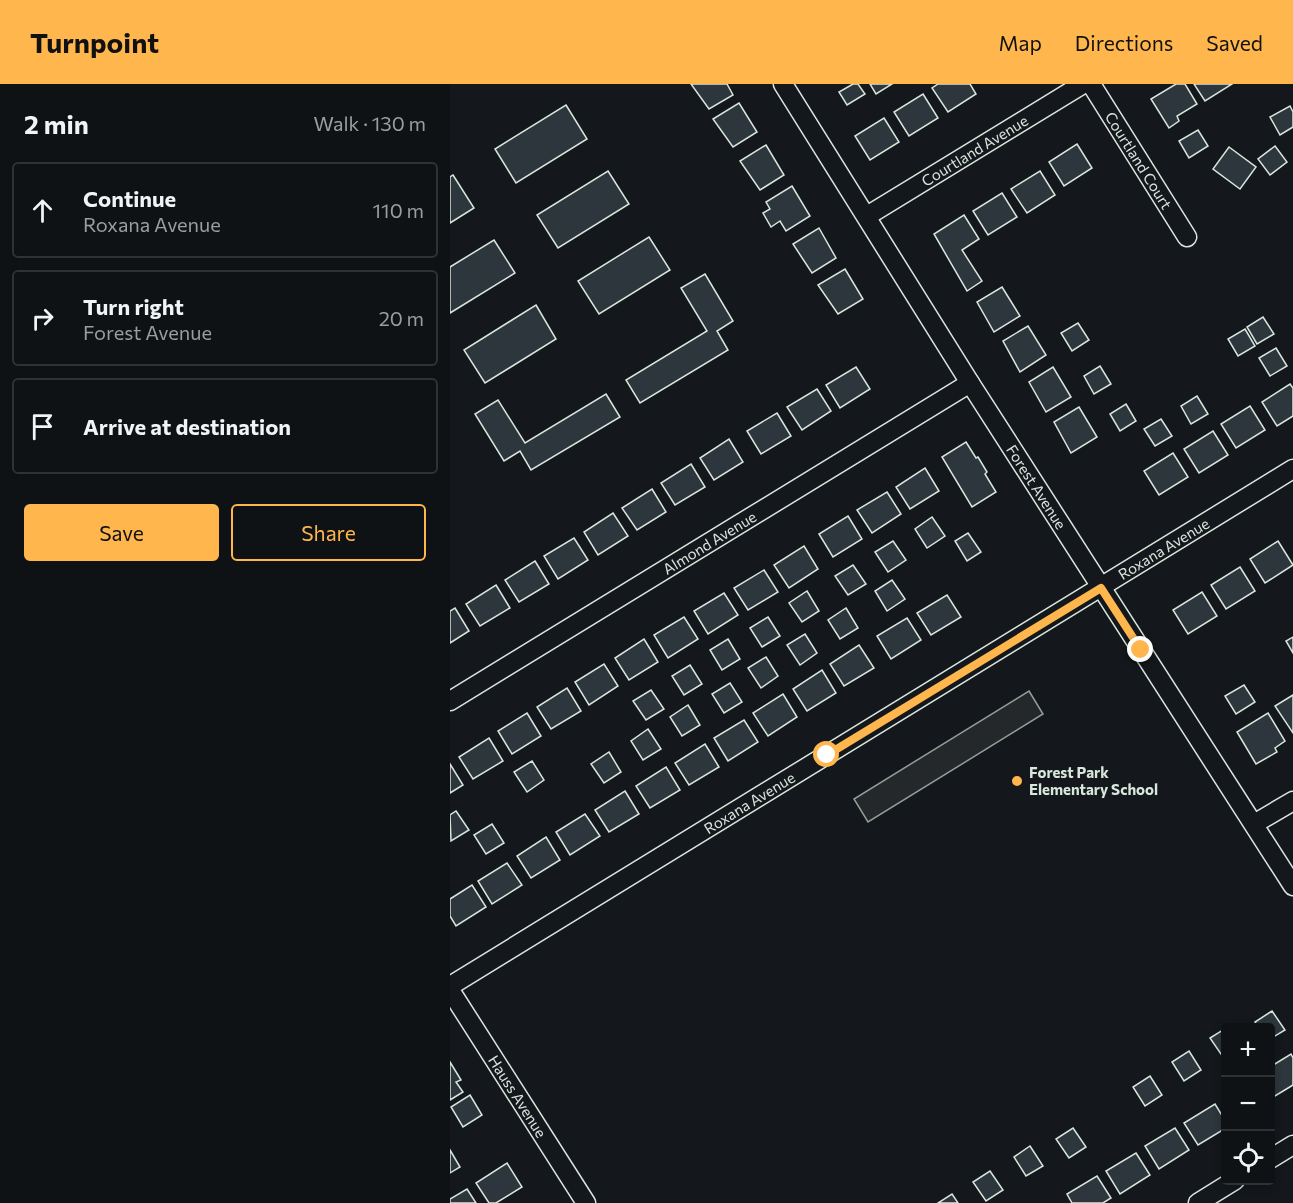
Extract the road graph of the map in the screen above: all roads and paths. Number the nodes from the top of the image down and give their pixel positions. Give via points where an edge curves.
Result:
1 (783, 84) edge
2 (1083, 84) edge
3 (1091, 84) edge
4 (867, 216) junction
5 (1187, 237) dead end
6 (970, 383) junction
7 (1293, 469) edge
8 (1101, 588) junction
9 (450, 701) edge
10 (1293, 801) edge
11 (1254, 824) junction
12 (1293, 886) edge
13 (450, 988) edge
14 (1293, 1145) edge
15 (1275, 1156) edge
16 (1227, 1185) edge
17 (586, 1203) edge
18 (1198, 1203) edge

1 - 4 street, Forest Avenue
2 - 4 street, Courtland Avenue
3 - 5 street, Courtland Court
4 - 6 street, Forest Avenue
6 - 8 street, Forest Avenue
6 - 9 street, Almond Avenue
7 - 8 street, Roxana Avenue
8 - 11 street, Forest Avenue
8 - 13 street, Roxana Avenue
10 - 11 street
11 - 12 street, Forest Avenue
13 - 17 street, Hauss Avenue
14 - 15 street
16 - 18 street

